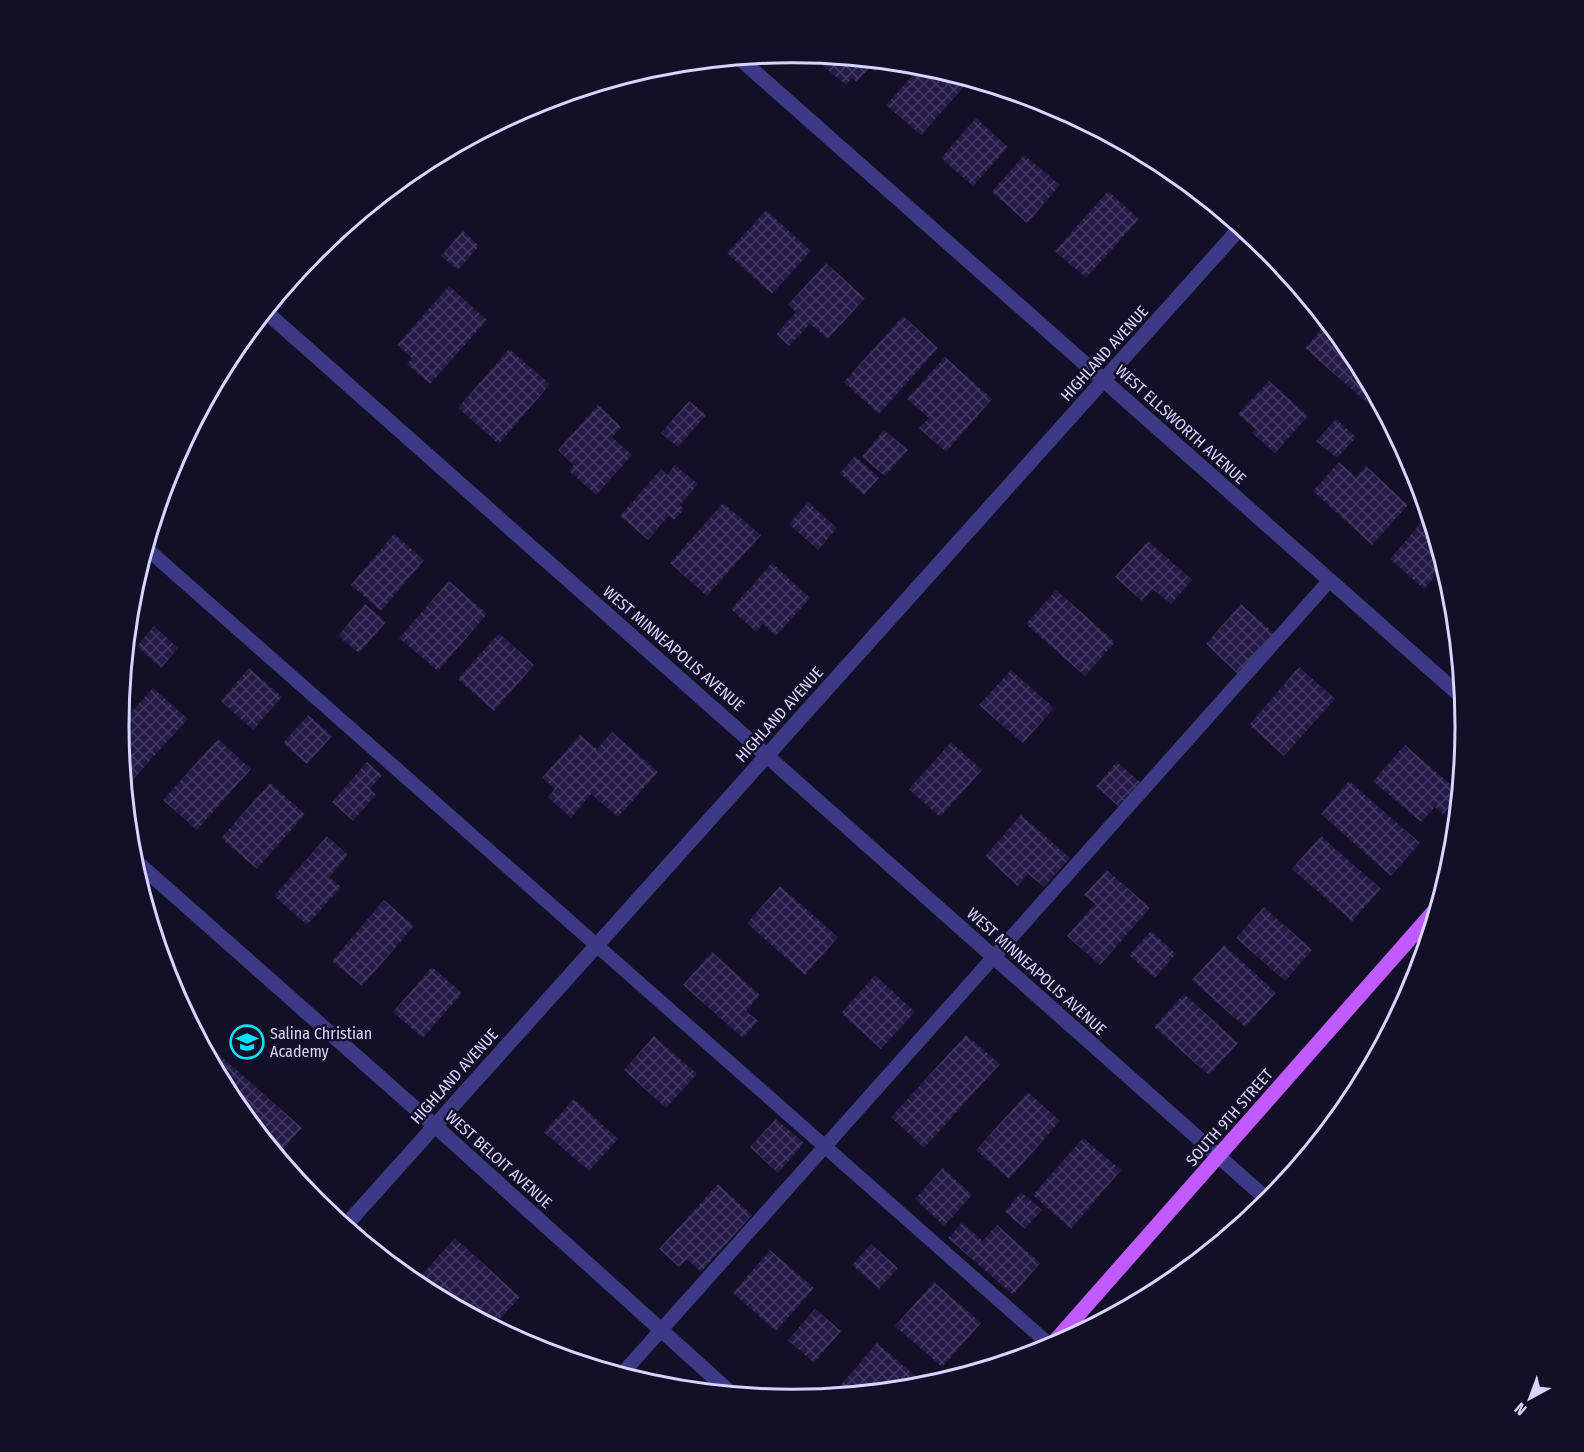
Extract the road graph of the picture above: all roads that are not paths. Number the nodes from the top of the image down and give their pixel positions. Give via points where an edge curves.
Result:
1 (746, 64) edge
2 (1235, 234) edge
3 (271, 316) edge
4 (1104, 379) junction
5 (152, 553) edge
6 (1330, 580) junction
7 (1454, 690) edge
8 (767, 754) junction
9 (145, 870) edge
10 (1425, 921) edge
11 (596, 945) junction
12 (994, 957) junction
13 (434, 1125) junction
14 (825, 1147) junction
15 (1218, 1156) junction
16 (1262, 1194) edge
17 (350, 1220) edge
18 (662, 1330) junction
19 (1063, 1331) edge
20 (1042, 1341) edge
21 (628, 1368) edge
22 (722, 1385) edge

1 - 4 street, WEST ELLSWORTH AVENUE
2 - 4 street, HIGHLAND AVENUE
3 - 8 street, WEST MINNEAPOLIS AVENUE
4 - 6 street, WEST ELLSWORTH AVENUE
4 - 8 street, HIGHLAND AVENUE
5 - 11 lane
6 - 7 street, WEST ELLSWORTH AVENUE
6 - 12 lane
8 - 11 street, HIGHLAND AVENUE
8 - 12 street, WEST MINNEAPOLIS AVENUE
9 - 13 street, WEST BELOIT AVENUE
10 - 15 main road, SOUTH 9TH STREET
11 - 13 street, HIGHLAND AVENUE
11 - 14 lane
12 - 14 lane
12 - 15 street, WEST MINNEAPOLIS AVENUE
13 - 17 street, HIGHLAND AVENUE
13 - 18 street, WEST BELOIT AVENUE
14 - 18 lane
14 - 20 lane
15 - 16 street, WEST MINNEAPOLIS AVENUE
15 - 19 main road, SOUTH 9TH STREET
18 - 21 lane
18 - 22 street, WEST BELOIT AVENUE

